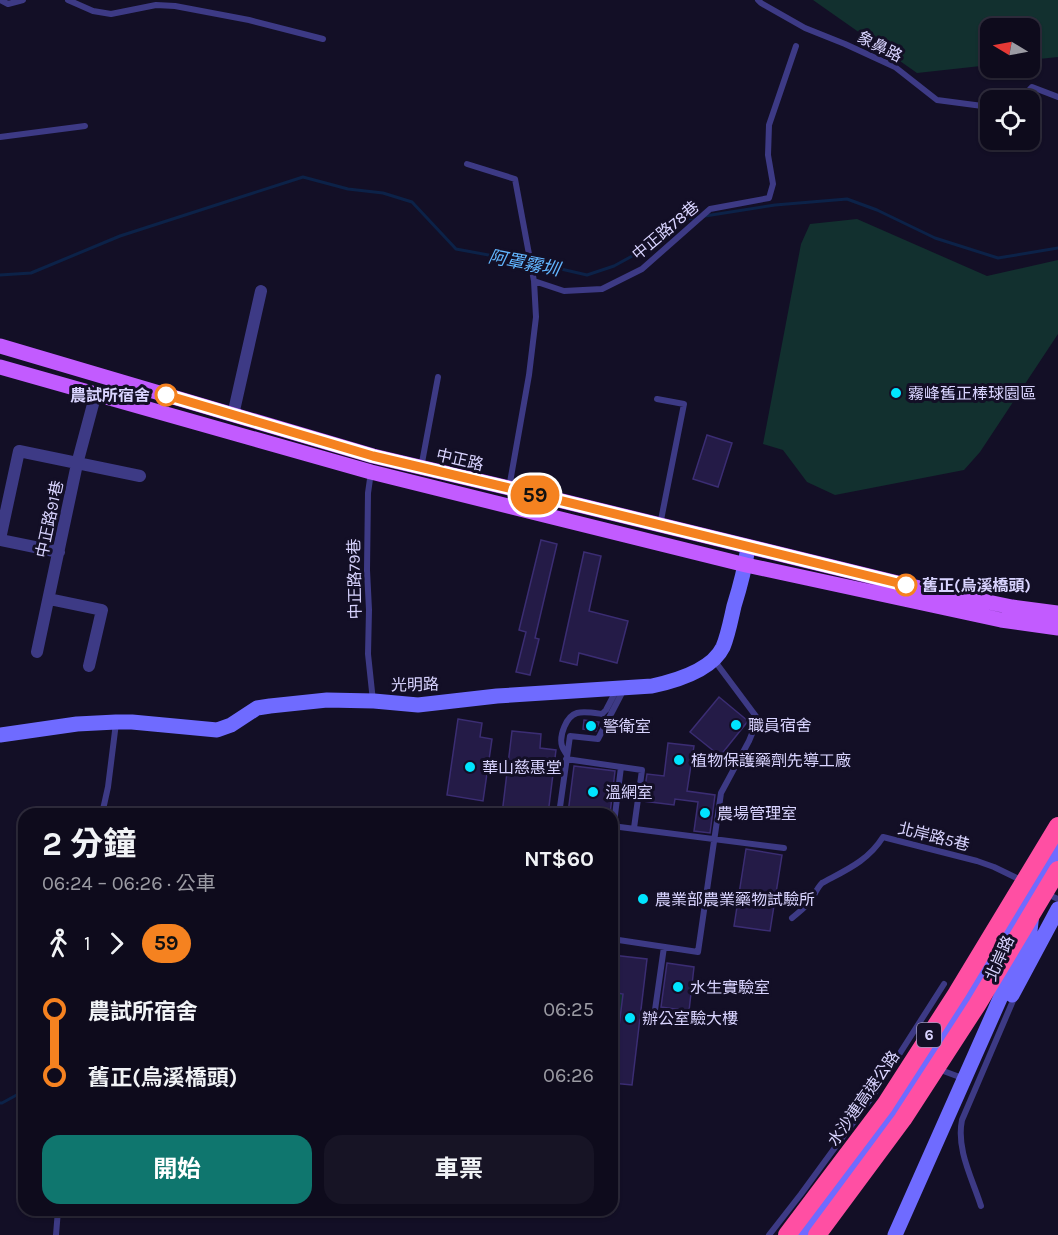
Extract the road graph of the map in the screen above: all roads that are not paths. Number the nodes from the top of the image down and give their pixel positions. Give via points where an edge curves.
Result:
1 (0, 0) edge
2 (23, 0) edge
3 (68, 0) edge
4 (758, 0) edge
5 (323, 39) dead end
6 (796, 46) dead end
7 (1040, 90) edge
8 (1058, 97) edge
9 (980, 106) edge
10 (85, 126) dead end
11 (0, 137) edge
12 (466, 164) dead end
13 (534, 281) junction
14 (261, 291) dead end
15 (0, 346) edge
16 (0, 367) edge
17 (99, 375) junction
18 (438, 377) dead end
19 (96, 393) junction
20 (657, 399) dead end
21 (233, 415) junction
22 (77, 464) junction
23 (372, 464) junction
24 (421, 468) junction
25 (140, 476) dead end
26 (509, 488) junction
27 (660, 526) junction
28 (0, 540) edge
29 (748, 548) junction
30 (58, 552) junction
31 (746, 564) junction
32 (49, 599) junction
33 (1058, 613) edge
34 (1058, 628) edge
35 (37, 652) dead end
36 (713, 659) junction
37 (89, 666) dead end
38 (621, 688) junction
39 (374, 702) junction
40 (116, 722) junction
41 (0, 735) edge
42 (567, 758) junction
43 (621, 767) junction
44 (103, 808) edge
45 (560, 808) edge
46 (615, 808) edge
47 (618, 826) edge
48 (1058, 826) edge
49 (634, 828) junction
50 (714, 839) junction
51 (784, 848) dead end
52 (1058, 850) edge
53 (1058, 870) edge
54 (1035, 888) junction
55 (1058, 899) edge
56 (1058, 909) edge
57 (792, 918) dead end
58 (618, 940) edge
59 (664, 947) junction
60 (1030, 963) junction
61 (944, 984) dead end
62 (654, 1017) dead end
63 (898, 1055) junction
64 (925, 1065) junction
65 (965, 1079) junction
66 (981, 1206) dead end
67 (58, 1216) edge
68 (56, 1235) edge
69 (769, 1235) edge
70 (787, 1235) edge
71 (802, 1235) edge
72 (817, 1235) edge
73 (896, 1235) edge

1 - 2 lane via 8,4
3 - 5 lane via 111,14 156,5 175,6
4 - 9 lane, 象鼻路 via 805,28 895,67 937,100
6 - 13 lane, 中正路78巷 via 769,125 768,155 773,184 769,198 710,209 642,269 602,289 564,291
7 - 8 lane
10 - 11 lane
12 - 13 lane via 515,179
13 - 26 lane via 536,317 529,375
14 - 21 street
15 - 17 main road, 中正路
16 - 19 main road, 中正路
17 - 19 main road
17 - 21 main road, 中正路
18 - 24 lane
19 - 22 street, 中正路91巷
19 - 23 main road, 中正路
20 - 27 lane via 684,404
21 - 23 main road, 中正路
22 - 25 street
22 - 28 street via 19,450
22 - 30 street, 中正路91巷
23 - 24 main road, 中正路
23 - 31 main road, 中正路
23 - 39 lane, 中正路79巷 via 368,482 367,570 368,654
24 - 26 main road, 中正路
26 - 27 main road, 中正路
27 - 29 main road, 中正路
28 - 30 street
29 - 31 street, 光明路
29 - 33 main road, 中正路 via 906,585
30 - 32 street, 中正路91巷
31 - 34 main road, 中正路 via 1001,620
31 - 36 street, 光明路 via 723,647
32 - 35 street, 中正路91巷
32 - 37 street via 102,610
36 - 38 street, 光明路 via 669,683
36 - 50 lane via 758,719 721,793
38 - 39 street, 光明路 via 418,705
38 - 42 lane via 597,740 570,736
38 - 42 lane via 602,714 578,712 570,718 561,738
39 - 40 street, 光明路 via 327,700 257,708 217,730
40 - 41 street, 光明路
40 - 44 lane
42 - 43 lane
42 - 45 lane
43 - 46 lane
43 - 49 lane via 642,770
47 - 49 lane
48 - 70 highway, 水沙連高速公路 / 6, bridge via 885,1105
49 - 50 lane
50 - 51 lane
50 - 59 lane via 698,952
52 - 54 street, 北岸路
53 - 72 highway, 6, bridge via 903,1119
54 - 55 lane, 北岸路5巷
54 - 57 lane, 北岸路5巷 via 977,861 883,837 866,858 822,883 804,909
54 - 64 street
54 - 65 street, 北岸路 via 1030,931
56 - 60 street, 北岸路
58 - 59 lane
59 - 62 lane
60 - 65 street, 北岸路
60 - 66 lane via 960,1130 963,1153
61 - 63 lane
63 - 64 lane
63 - 69 lane via 872,1097
64 - 65 lane
64 - 71 street
65 - 73 street, 北岸路
67 - 68 lane

